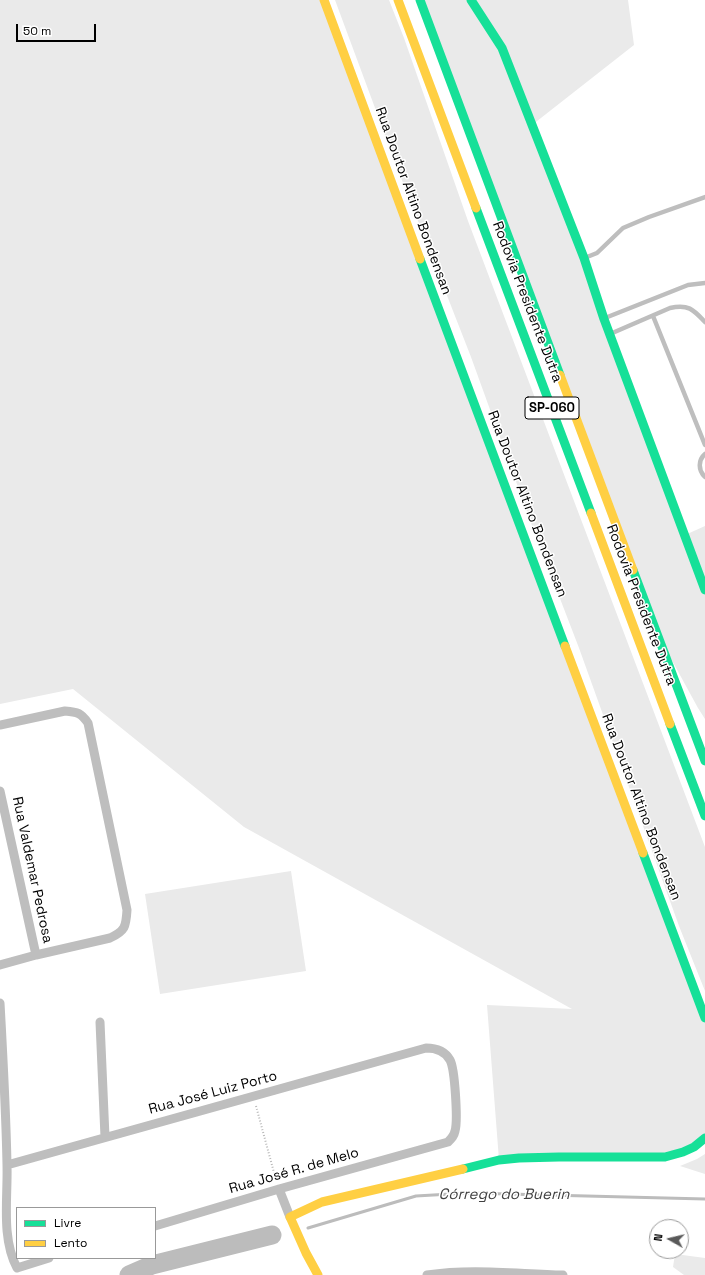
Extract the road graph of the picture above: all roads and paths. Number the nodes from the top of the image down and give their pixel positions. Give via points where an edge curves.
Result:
1 (324, 0) edge
2 (398, 0) edge
3 (420, 0) edge
4 (471, 0) edge
5 (705, 197) edge
6 (584, 258) junction
7 (705, 283) edge
8 (653, 316) junction
9 (604, 319) junction
10 (705, 322) edge
11 (610, 334) junction
12 (705, 445) edge
13 (705, 454) edge
14 (705, 476) edge
15 (705, 590) edge
16 (0, 725) edge
17 (705, 761) edge
18 (0, 791) edge
19 (705, 816) edge
20 (36, 955) junction
21 (0, 965) edge
22 (0, 1003) edge
23 (705, 1018) edge
24 (100, 1022) dead end
25 (254, 1096) junction
26 (2, 1105) edge
27 (105, 1137) junction
28 (705, 1138) edge
29 (442, 1144) joint
30 (8, 1165) junction
31 (279, 1189) junction
32 (290, 1217) junction
33 (156, 1226) edge
34 (46, 1259) edge
35 (14, 1271) edge
36 (318, 1275) edge
37 (427, 1275) edge
38 (541, 1275) edge
39 (563, 1275) edge

1 - 23 main road, Rua Doutor Altino Bondensan
2 - 19 main road, Rodovia Presidente Dutra / SP-060
3 - 17 main road, Rodovia Presidente Dutra / SP-060
4 - 6 main road via 502,48
5 - 6 lane via 649,216 623,228 597,253
6 - 9 main road
7 - 9 lane via 688,285
8 - 10 lane via 670,308 689,307
8 - 11 lane
8 - 12 lane
9 - 11 main road
11 - 15 main road
13 - 14 lane via 700,462 700,469
16 - 20 street via 65,711 75,712 88,724 127,910 126,923 120,933 110,938
18 - 20 street, Rua Valdemar Pedrosa
20 - 21 street
22 - 26 street
24 - 27 street
25 - 27 street, Rua José Luiz Porto
25 - 29 street, Rua José Luiz Porto via 426,1048 436,1048 450,1059 453,1068 456,1115 456,1131 448,1142
25 - 31 path
26 - 30 street
27 - 30 street, Rua José Luiz Porto
28 - 32 main road via 684,1153 672,1157 572,1156 499,1160 322,1202
29 - 31 street, Rua José R. de Melo
30 - 35 street via 7,1231
31 - 32 street
31 - 33 street, Rua José R. de Melo
32 - 36 main road
34 - 35 street
37 - 38 street via 476,1271
38 - 39 street

